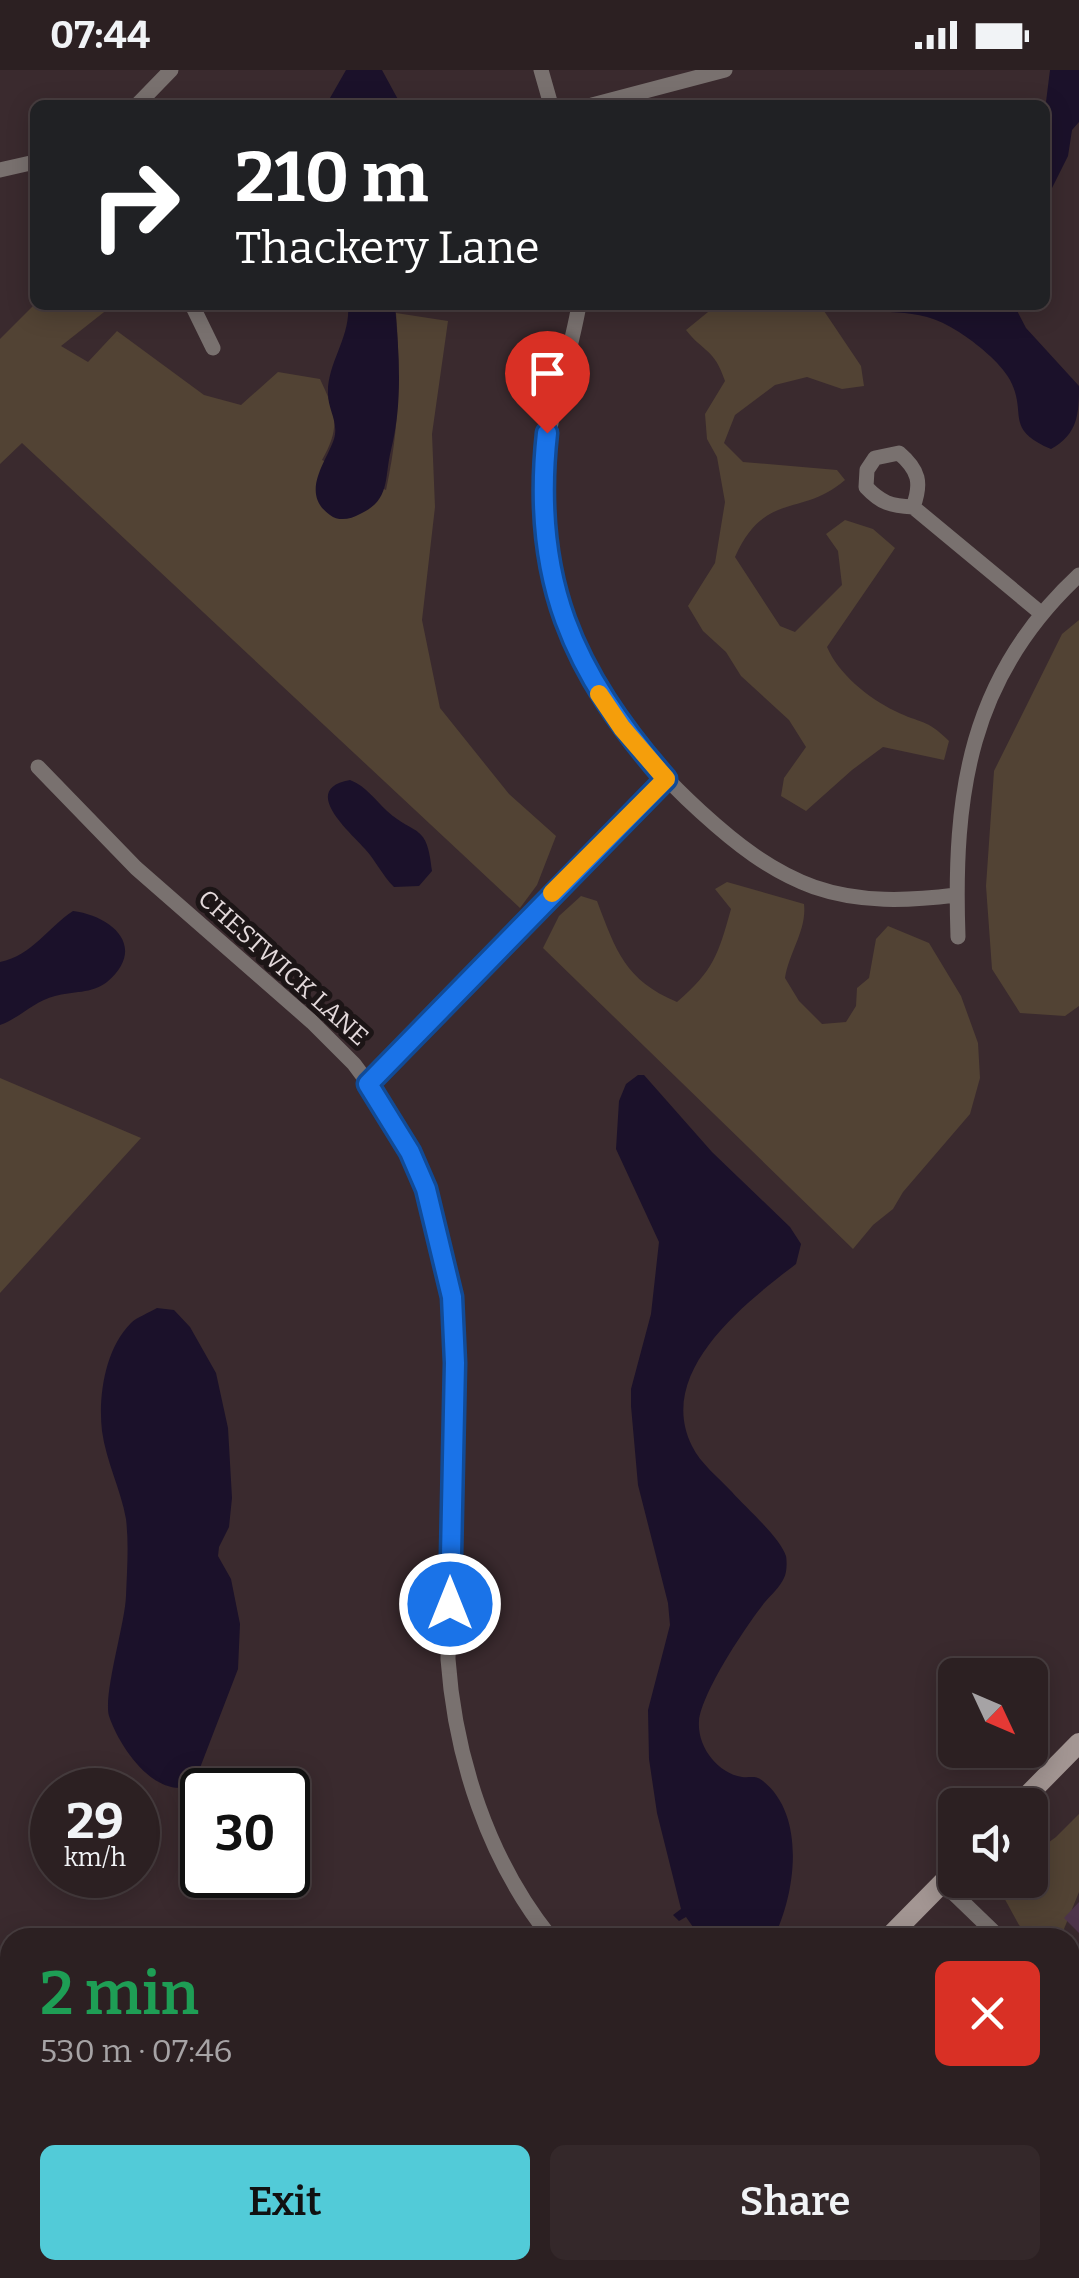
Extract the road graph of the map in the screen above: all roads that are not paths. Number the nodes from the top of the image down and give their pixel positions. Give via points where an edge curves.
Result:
1 (171, 70) edge
2 (541, 70) edge
3 (726, 70) edge
4 (142, 100) edge
5 (550, 100) edge
6 (611, 100) edge
7 (30, 163) edge
8 (0, 170) edge
9 (194, 310) edge
10 (578, 310) edge
11 (213, 348) dead end
12 (913, 507) dead end
13 (1079, 575) edge
14 (1042, 614) junction
15 (38, 768) dead end
16 (666, 779) junction
17 (956, 896) junction
18 (958, 937) dead end
19 (368, 1084) junction
20 (1079, 1743) edge
21 (1035, 1788) edge
22 (938, 1887) edge
23 (967, 1898) edge
24 (543, 1928) edge
25 (898, 1928) edge
26 (992, 1928) edge

1 - 4 street
2 - 5 street
3 - 6 street
7 - 8 street
9 - 11 street
10 - 16 street via 547,433 547,554 582,664 622,728
12 - 14 street
13 - 14 street
14 - 17 street via 998,681 972,748
15 - 19 street, CHESTWICK LANE via 184,913 312,1022
16 - 17 street via 758,859 815,887 883,900
16 - 19 street
17 - 18 street
19 - 24 street, CHESTWICK LANE via 426,1189 452,1297 451,1702 489,1832
20 - 21 main road
22 - 25 main road
23 - 26 street

